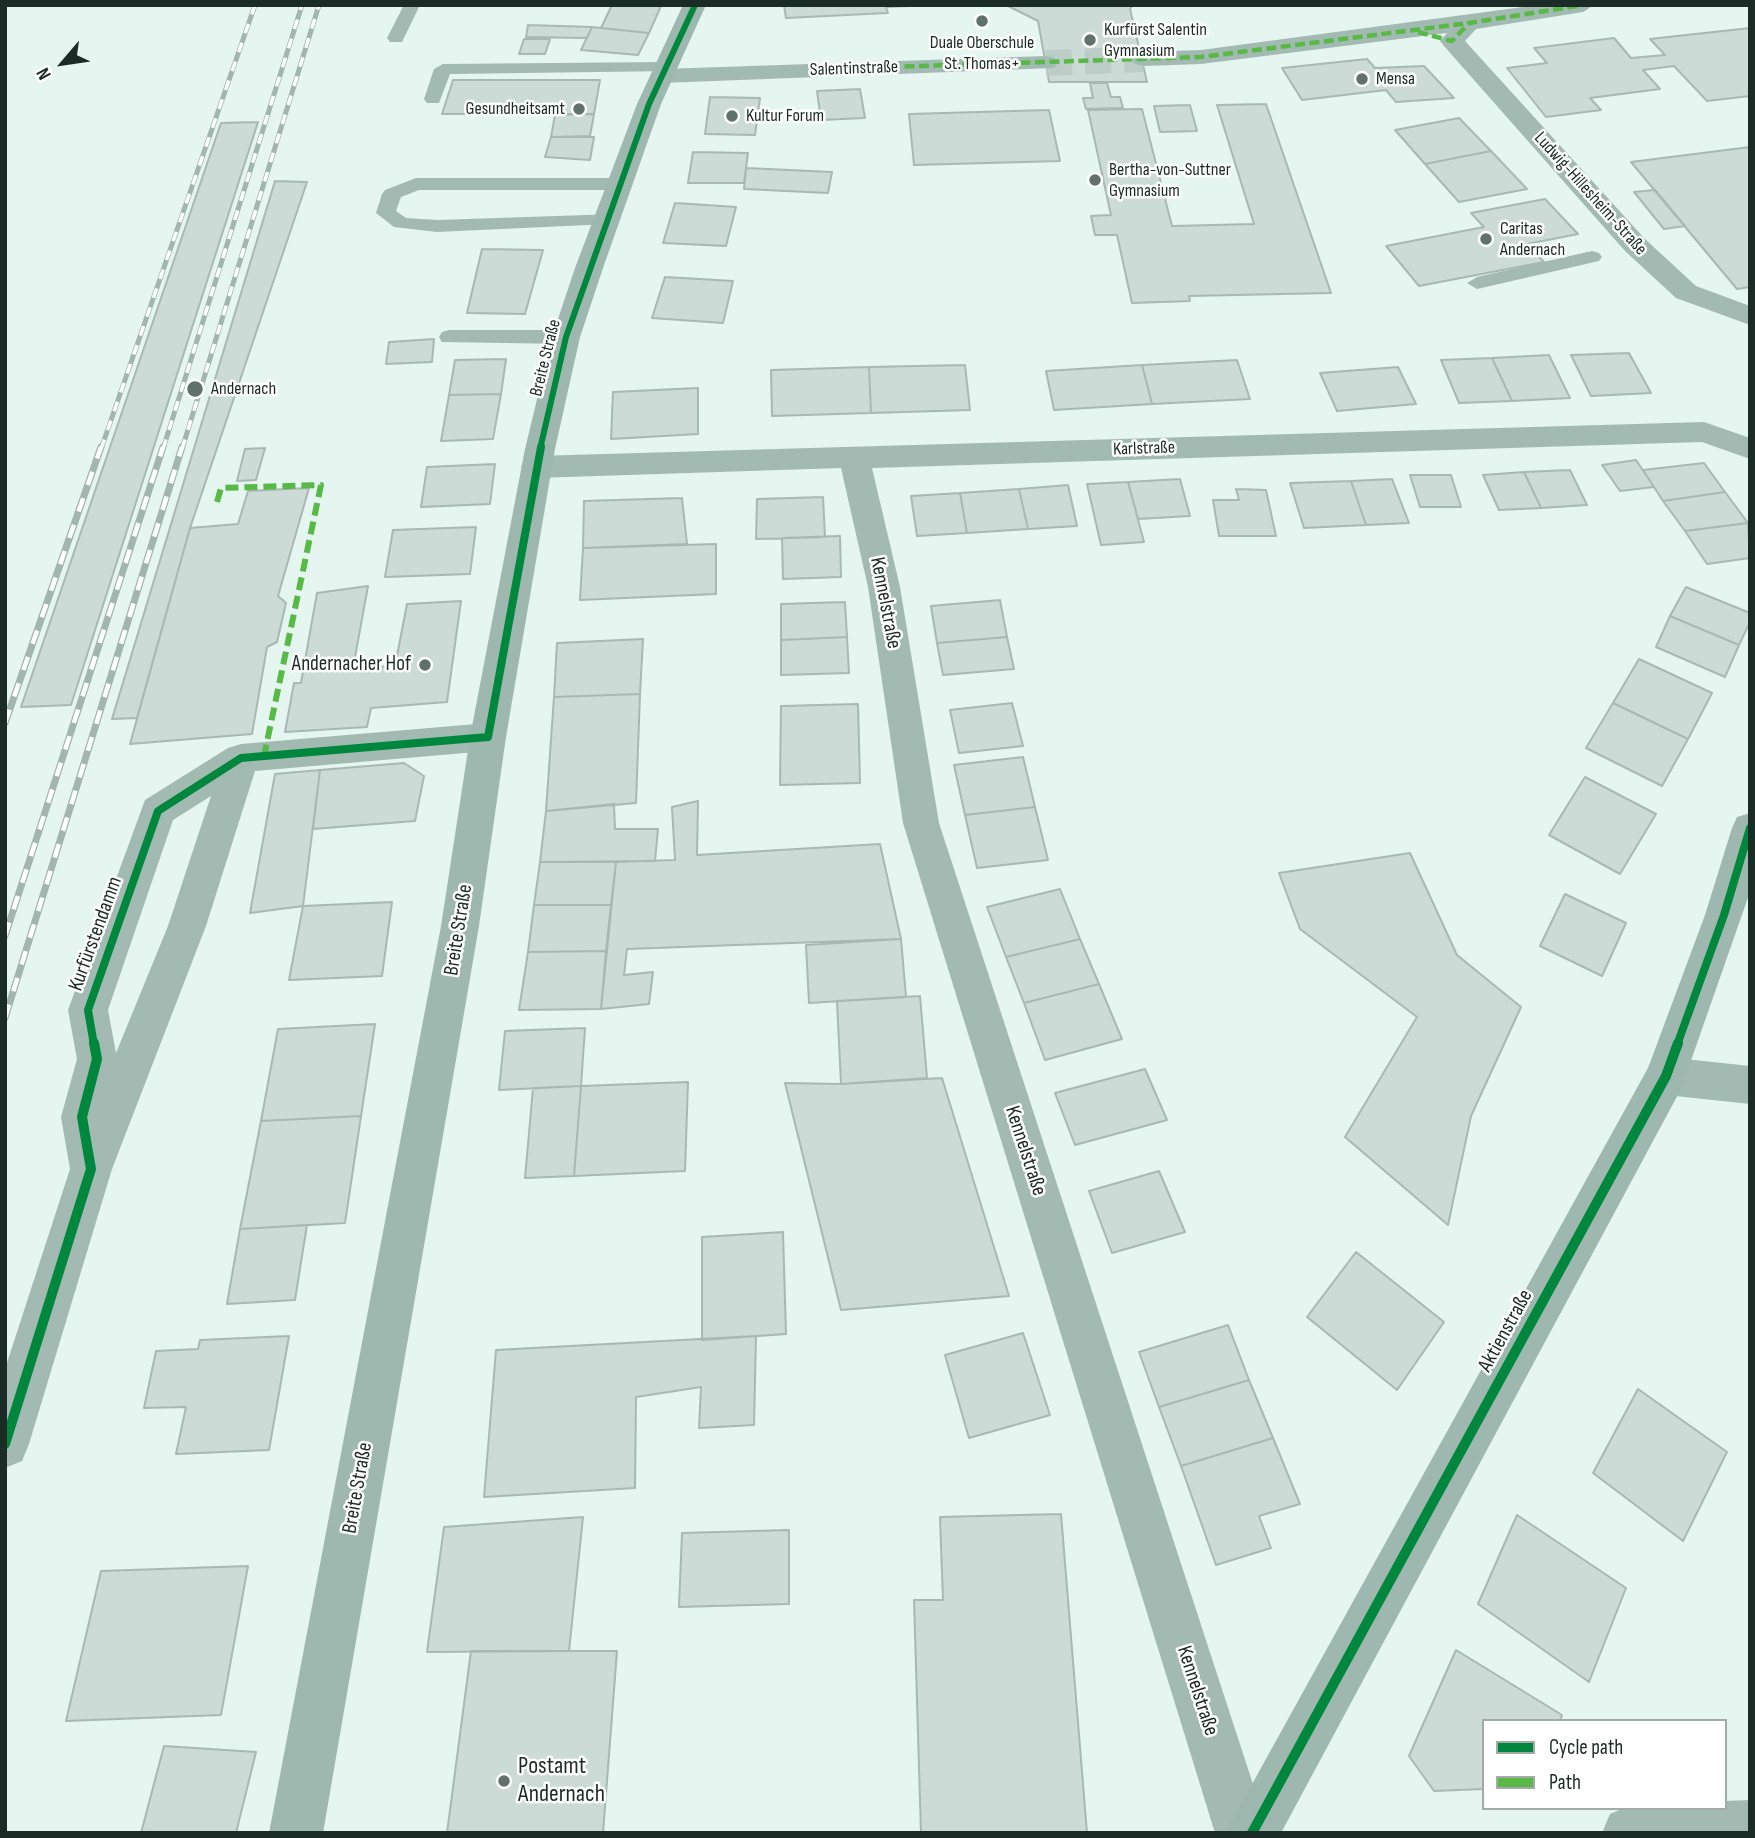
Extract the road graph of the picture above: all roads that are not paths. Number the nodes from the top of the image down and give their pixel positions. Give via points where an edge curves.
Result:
1 (412, 5) edge
2 (695, 5) edge
3 (1583, 5) edge
4 (1460, 32) junction
5 (396, 38) dead end
6 (1143, 60) tunnel mouth
7 (1046, 62) tunnel mouth
8 (663, 71) junction
9 (433, 99) dead end
10 (620, 184) junction
11 (609, 218) junction
12 (1592, 257) dead end
13 (1477, 283) dead end
14 (1750, 316) edge
15 (449, 337) dead end
16 (566, 337) junction
17 (1750, 449) edge
18 (854, 457) junction
19 (536, 467) junction
20 (488, 737) junction
21 (241, 758) junction
22 (1750, 828) edge
23 (1666, 1076) junction
24 (1750, 1085) edge
25 (91, 1168) junction
26 (5, 1444) edge
27 (1750, 1827) edge
28 (296, 1833) edge
29 (1242, 1833) edge
30 (1252, 1833) edge
31 (1629, 1833) edge

1 - 5 lane
2 - 8 street, Breite Straße
3 - 4 street
4 - 6 street via 1408,29 1200,57
4 - 14 street, Ludwig-Hillesheim-Straße via 1635,245 1686,292
7 - 8 street, Salentinstraße
8 - 9 lane via 443,69
8 - 10 street, Breite Straße
10 - 11 street, Breite Straße
10 - 11 lane via 416,184 392,194 386,213 401,223 437,226
11 - 16 street, Breite Straße
12 - 13 lane
15 - 16 lane
16 - 19 street, Breite Straße
17 - 18 street, Karlstraße via 1704,432
18 - 19 street, Karlstraße
18 - 29 street, Kennelstraße via 884,587 921,823
19 - 20 street, Breite Straße
20 - 21 street, Kurfürstendamm
20 - 28 street, Breite Straße via 460,926
21 - 25 street, Kurfürstendamm via 187,926
21 - 25 street, Kurfürstendamm via 159,811 154,823 88,1010 97,1059 82,1117
22 - 23 street, Aktienstraße
23 - 24 street
23 - 30 street, Aktienstraße
25 - 26 street, Kurfürstendamm
27 - 31 street

